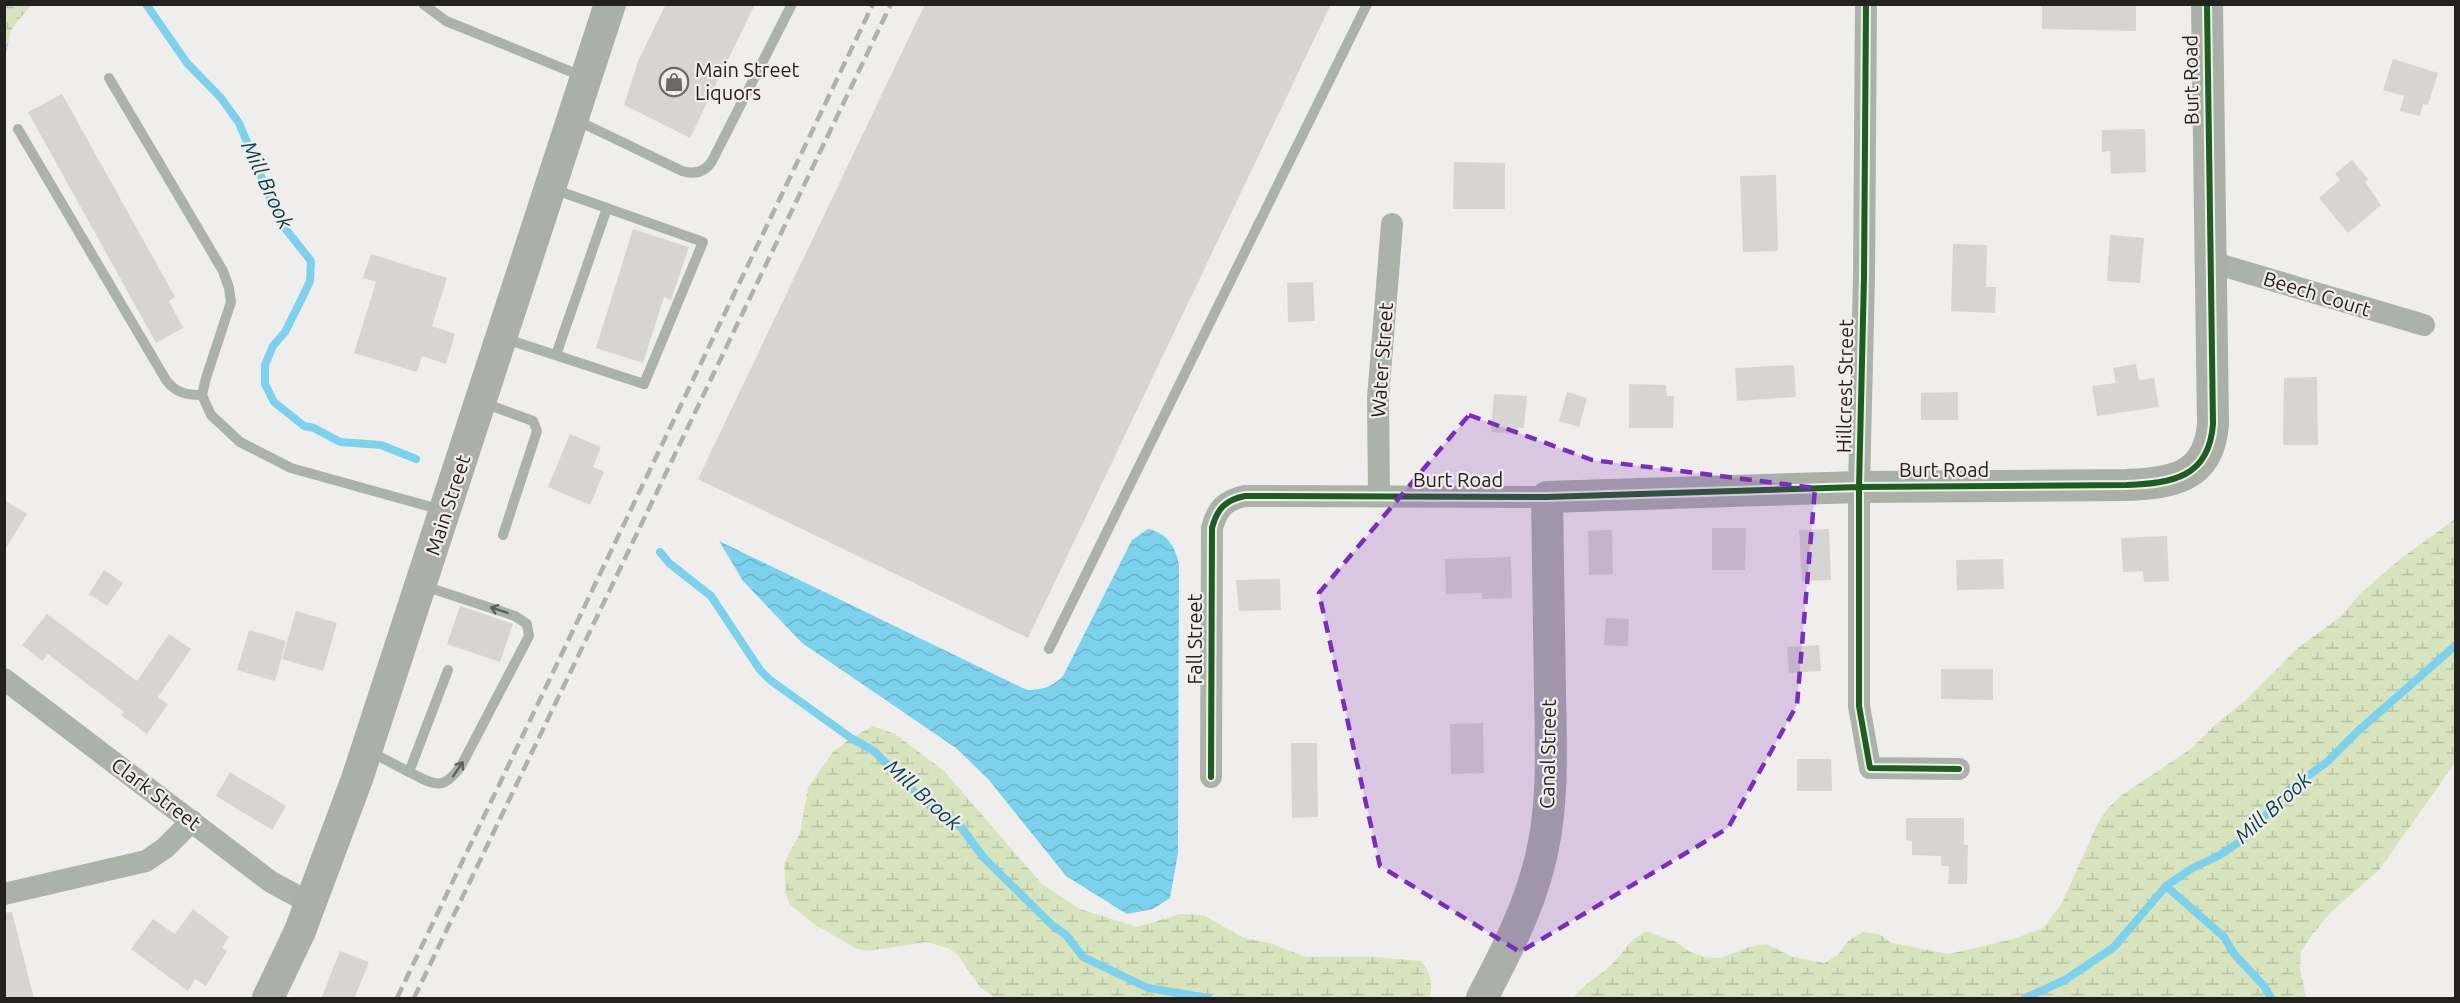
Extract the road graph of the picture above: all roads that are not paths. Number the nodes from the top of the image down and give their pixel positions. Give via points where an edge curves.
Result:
1 (423, 4) edge
2 (610, 4) edge
3 (792, 4) edge
4 (1368, 4) edge
5 (1866, 4) edge
6 (2207, 4) edge
7 (109, 78) dead end
8 (587, 78) junction
9 (574, 118) junction
10 (18, 129) dead end
11 (551, 188) junction
12 (607, 208) junction
13 (1392, 224) dead end
14 (2211, 262) junction
15 (2424, 325) dead end
16 (502, 338) junction
17 (556, 355) junction
18 (202, 395) junction
19 (481, 402) junction
20 (1859, 487) junction
21 (1379, 496) junction
22 (1546, 497) junction
23 (1223, 504) joint
24 (446, 511) junction
25 (503, 536) dead end
26 (422, 585) junction
27 (1048, 649) dead end
28 (448, 670) dead end
29 (4, 679) edge
30 (366, 750) junction
31 (1959, 769) dead end
32 (409, 772) junction
33 (1211, 777) dead end
34 (192, 821) junction
35 (4, 894) edge
36 (310, 903) junction
37 (268, 999) edge
38 (1482, 999) edge

1 - 8 lane via 446,21
2 - 8 street, Main Street
3 - 9 lane via 712,161 702,171 682,171
4 - 27 lane
5 - 20 street, Hillcrest Street
6 - 14 street, Burt Road
7 - 18 lane via 223,271 229,288 231,302
8 - 9 street, Main Street
9 - 11 street, Main Street
10 - 18 lane via 166,380 174,390
11 - 12 lane
11 - 16 street, Main Street
12 - 17 lane
12 - 17 lane via 703,242 644,384
13 - 21 street, Water Street via 1378,398
14 - 15 street, Beech Court
14 - 20 street, Burt Road via 2212,439 2202,459 2186,474 2161,483 2127,485
16 - 17 lane
16 - 19 street, Main Street
18 - 24 lane via 211,415 240,442 291,468
19 - 24 street, Main Street
19 - 25 lane via 533,421 537,431
20 - 22 street, Burt Road
20 - 31 street, Hillcrest Street via 1859,706 1870,768
21 - 22 street, Burt Road
21 - 23 street, Burt Road via 1245,496
22 - 38 street, Canal Street via 1551,740 1546,828 1528,900
23 - 33 street, Fall Street via 1212,528
24 - 26 street, Main Street
26 - 30 street, Main Street
32 -> 26 lane via 427,781 450,781 529,636 527,624 515,616
28 - 32 lane
29 - 34 street, Clark Street
30 - 32 lane
30 - 36 street, Main Street
34 - 35 street via 146,861
34 - 36 street, Clark Street via 271,882
36 - 37 street, Main Street

